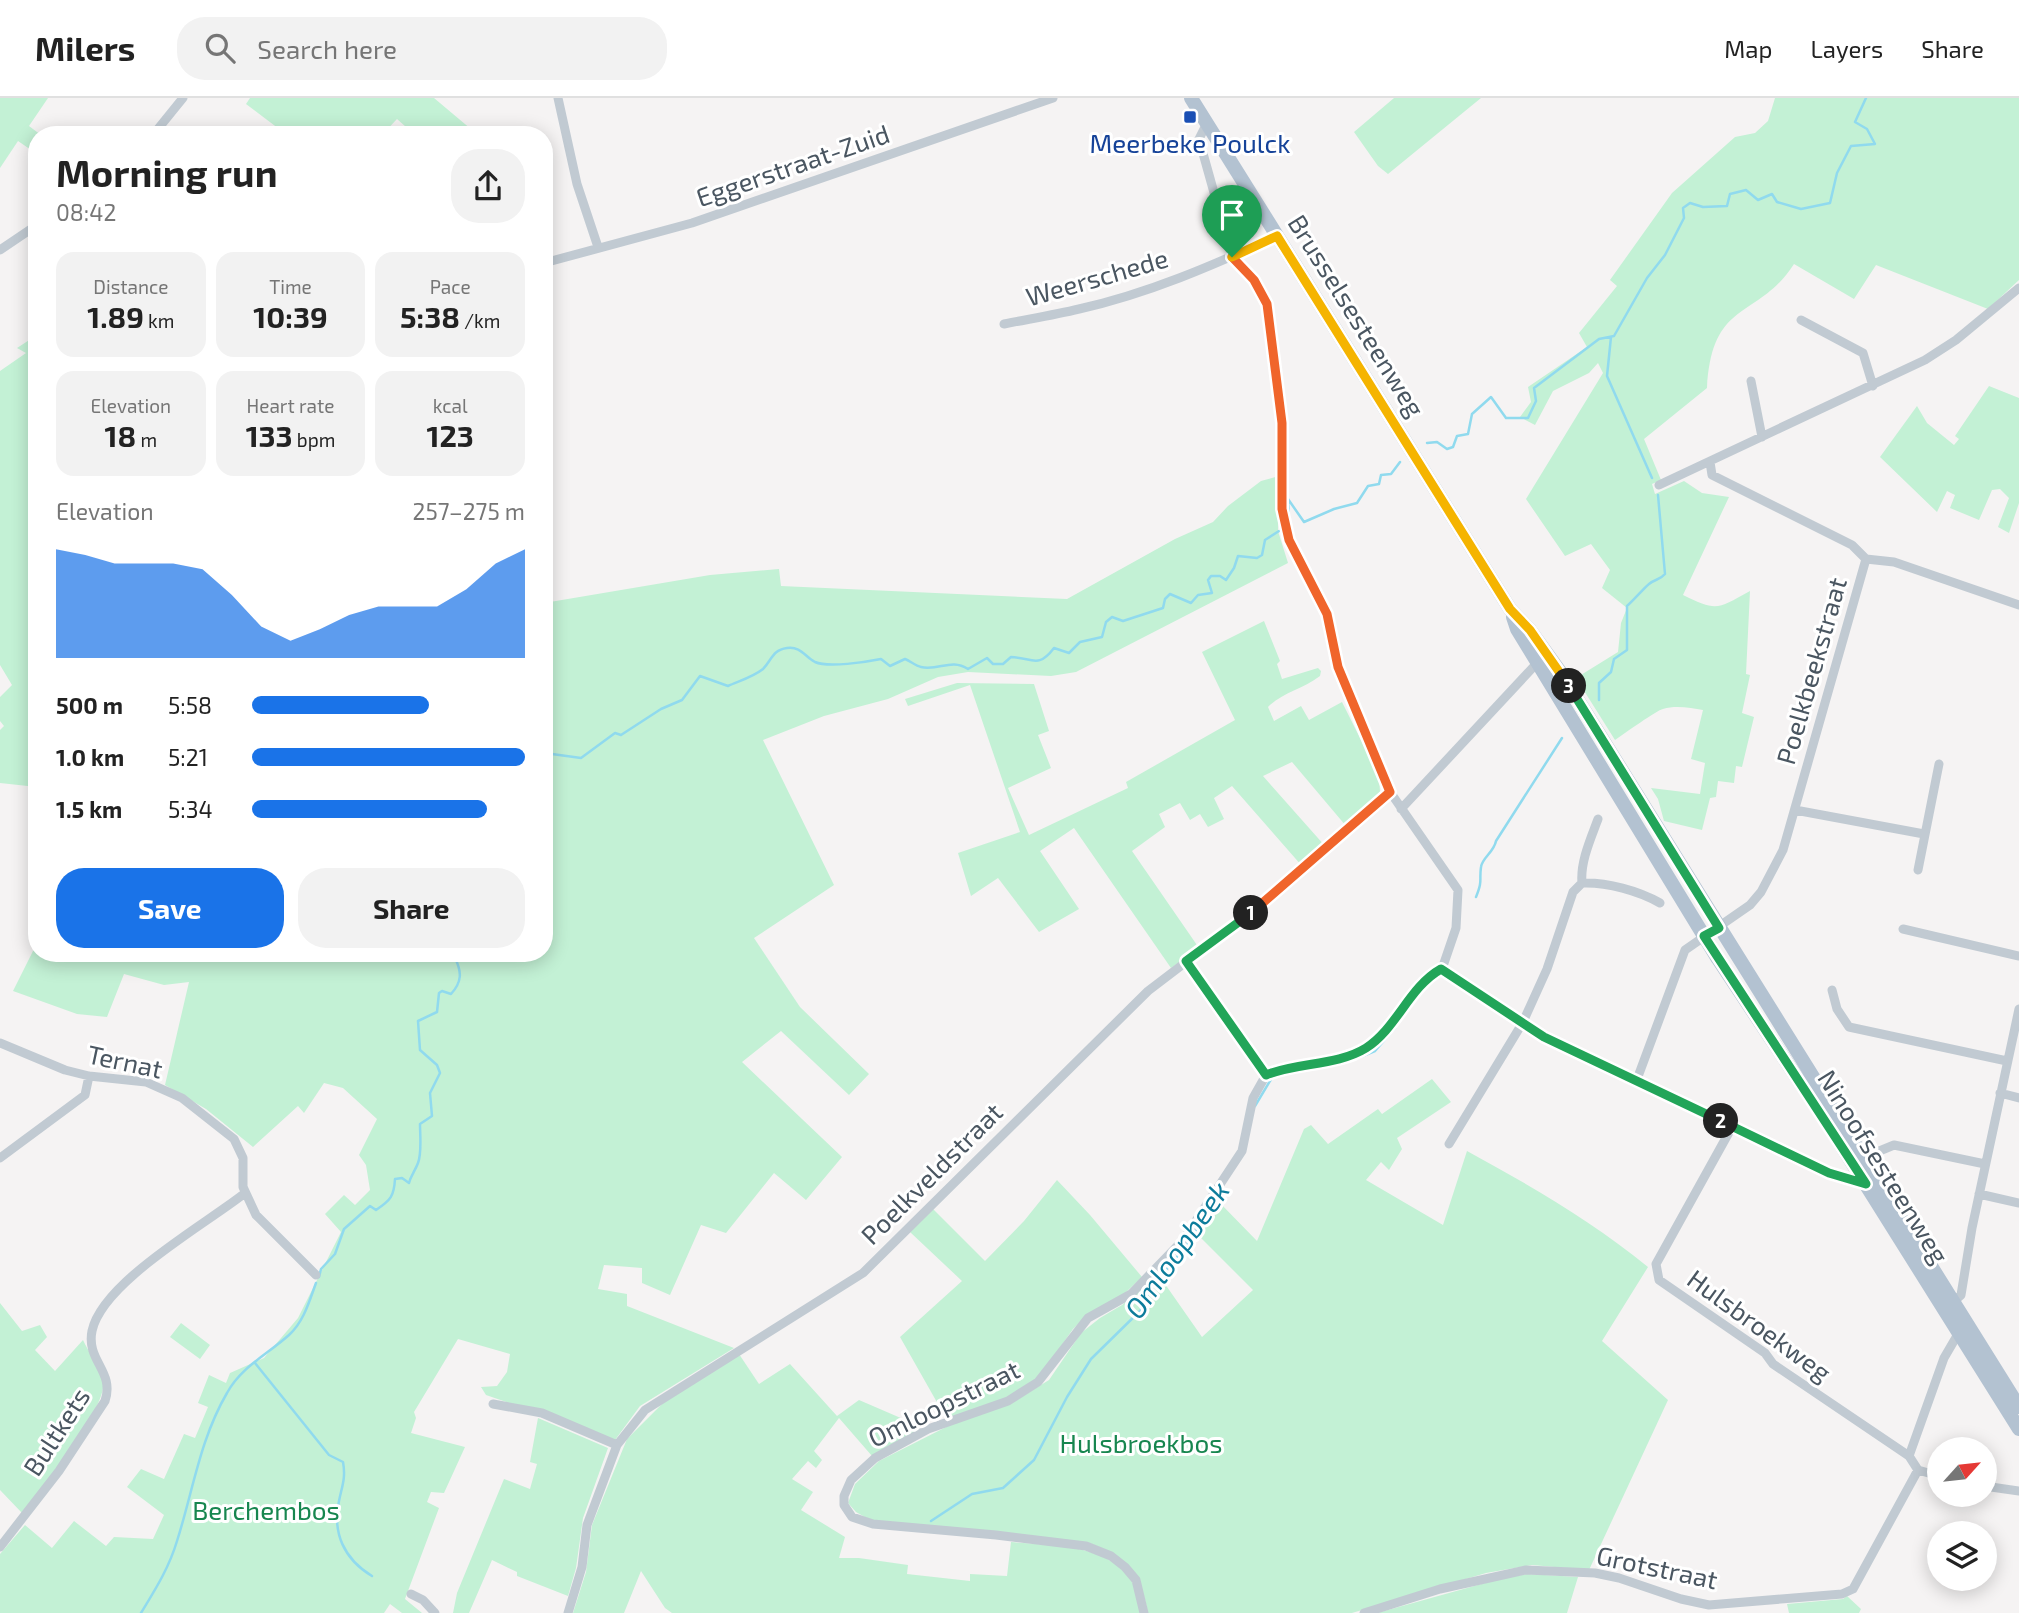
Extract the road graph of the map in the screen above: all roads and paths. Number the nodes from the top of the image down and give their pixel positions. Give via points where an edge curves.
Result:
1 (183, 98) edge
2 (558, 98) edge
3 (1053, 98) edge
4 (1191, 98) edge
5 (1207, 123) junction
6 (160, 126) edge
7 (28, 231) edge
8 (1277, 236) junction
9 (598, 247) junction
10 (0, 250) edge
11 (1232, 257) junction
12 (553, 260) edge
13 (2019, 288) edge
14 (1801, 320) dead end
15 (1004, 324) dead end
16 (1751, 381) dead end
17 (1873, 386) junction
18 (1762, 437) junction
19 (1413, 453) joint
20 (1710, 462) junction
21 (1659, 485) dead end
22 (1866, 559) junction
23 (2019, 605) edge
24 (1510, 609) junction
25 (1538, 663) junction
26 (1939, 764) dead end
27 (1390, 792) junction
28 (1401, 808) junction
29 (1795, 810) junction
30 (1598, 818) dead end
31 (1924, 834) junction
32 (1918, 870) dead end
33 (1582, 883) junction
34 (1660, 903) dead end
35 (1719, 928) junction
36 (1903, 929) dead end
37 (1704, 936) junction
38 (2019, 956) edge
39 (1186, 961) junction
40 (1441, 969) junction
41 (1832, 990) dead end
42 (2019, 1009) edge
43 (1523, 1022) junction
44 (0, 1043) edge
45 (2007, 1061) junction
46 (1266, 1075) junction
47 (89, 1076) junction
48 (1636, 1082) junction
49 (2000, 1093) junction
50 (2019, 1098) edge
51 (1732, 1127) junction
52 (1449, 1144) dead end
53 (1877, 1152) dead end
54 (0, 1158) edge
55 (1985, 1164) junction
56 (1866, 1184) junction
57 (245, 1193) junction
58 (1979, 1194) junction
59 (2019, 1203) edge
60 (316, 1275) dead end
61 (1953, 1302) junction
62 (1958, 1334) junction
63 (493, 1404) dead end
64 (2019, 1408) edge
65 (2019, 1429) edge
66 (617, 1445) junction
67 (1909, 1456) junction
68 (1918, 1469) junction
69 (1927, 1472) edge
70 (1997, 1488) edge
71 (2019, 1491) edge
72 (0, 1547) edge
73 (411, 1594) dead end
74 (435, 1613) edge
75 (569, 1613) edge
76 (1144, 1613) edge
77 (1364, 1613) edge

1 - 6 street
2 - 9 street via 577,184
3 - 9 street, Eggerstraat-Zuid via 704,219
4 - 5 main road, Brusselsesteenweg
5 - 8 main road, Brusselsesteenweg
5 - 11 street via 1199,139
7 - 10 street
8 - 11 street, Weerschede
8 - 19 main road, Brusselsesteenweg
9 - 12 street, Eggerstraat-Zuid
11 - 15 street, Weerschede via 1081,309
11 - 27 street via 1254,280 1267,304 1284,447 1282,509 1286,528 1294,554 1327,614 1338,667
13 - 17 street via 1956,340
14 - 17 street via 1863,353
16 - 18 street
17 - 18 street
18 - 20 street
19 - 24 main road, Ninoofsesteenweg
20 - 21 street
20 - 22 street via 1712,475 1852,545
22 - 23 street, Poelkbeekstraat via 1894,562
22 - 29 street, Poelkbeekstraat
24 - 25 main road, Ninoofsesteenweg
24 - 35 main road, Ninoofsesteenweg via 1561,673
25 - 28 street
25 - 37 main road, Ninoofsesteenweg
26 - 31 street
27 - 28 street
27 - 39 street, Poelkveldstraat via 1312,863
28 - 40 street via 1458,890 1456,928
29 - 31 street
29 - 35 street, Poelkbeekstraat via 1783,850 1761,892
30 - 33 street
31 - 32 street
33 - 34 street via 1596,882
33 - 43 street via 1573,892
35 - 37 street, Poelkbeekstraat
35 - 61 main road, Ninoofsesteenweg
36 - 38 street
37 - 48 street, Poelkbeekstraat via 1682,956
37 - 56 main road, Ninoofsesteenweg
39 - 46 street
39 - 66 street, Poelkveldstraat via 1083,1053 863,1273 671,1391 645,1410
40 - 43 street
40 - 46 street via 1427,978 1382,1034 1353,1056
41 - 45 street via 1849,1027
42 - 45 street, Ninoofsesteenweg
43 - 48 street
43 - 52 street
44 - 47 street, Ternat
45 - 49 street, Ninoofsesteenweg
46 - 76 street, Omloopstraat via 1253,1098 1242,1151 1184,1239 1143,1282 1088,1318 1038,1382 1008,1401 928,1429 875,1458 852,1480 844,1496 852,1517 873,1524 1086,1546 1125,1567 1136,1580
47 - 54 street via 85,1095
47 - 57 street, Ternat via 146,1082 182,1098 234,1139 243,1158
48 - 51 street
49 - 50 street
49 - 55 street, Ninoofsesteenweg
51 - 56 street via 1829,1173
51 - 67 street, Hulsbroekweg via 1656,1264 1659,1280
53 - 55 street via 1894,1144
55 - 58 street, Ninoofsesteenweg
56 - 62 main road, Ninoofsesteenweg
57 - 60 street, Ternat via 256,1215
57 - 72 street, Bultkets via 141,1268 108,1302 92,1327 89,1344 107,1378 105,1401 59,1471
58 - 59 street
58 - 61 street, Ninoofsesteenweg via 1961,1295
61 - 64 main road, Ninoofsesteenweg
62 - 65 main road, Ninoofsesteenweg
62 - 67 street via 1944,1358
63 - 66 street via 542,1413
66 - 75 street, Poelkveldstraat via 587,1525 582,1567
67 - 68 street
68 - 69 street
68 - 77 street, Grotstraat via 1853,1589 1842,1594 1709,1605 1595,1573 1526,1570 1440,1589
70 - 71 street
73 - 74 street

